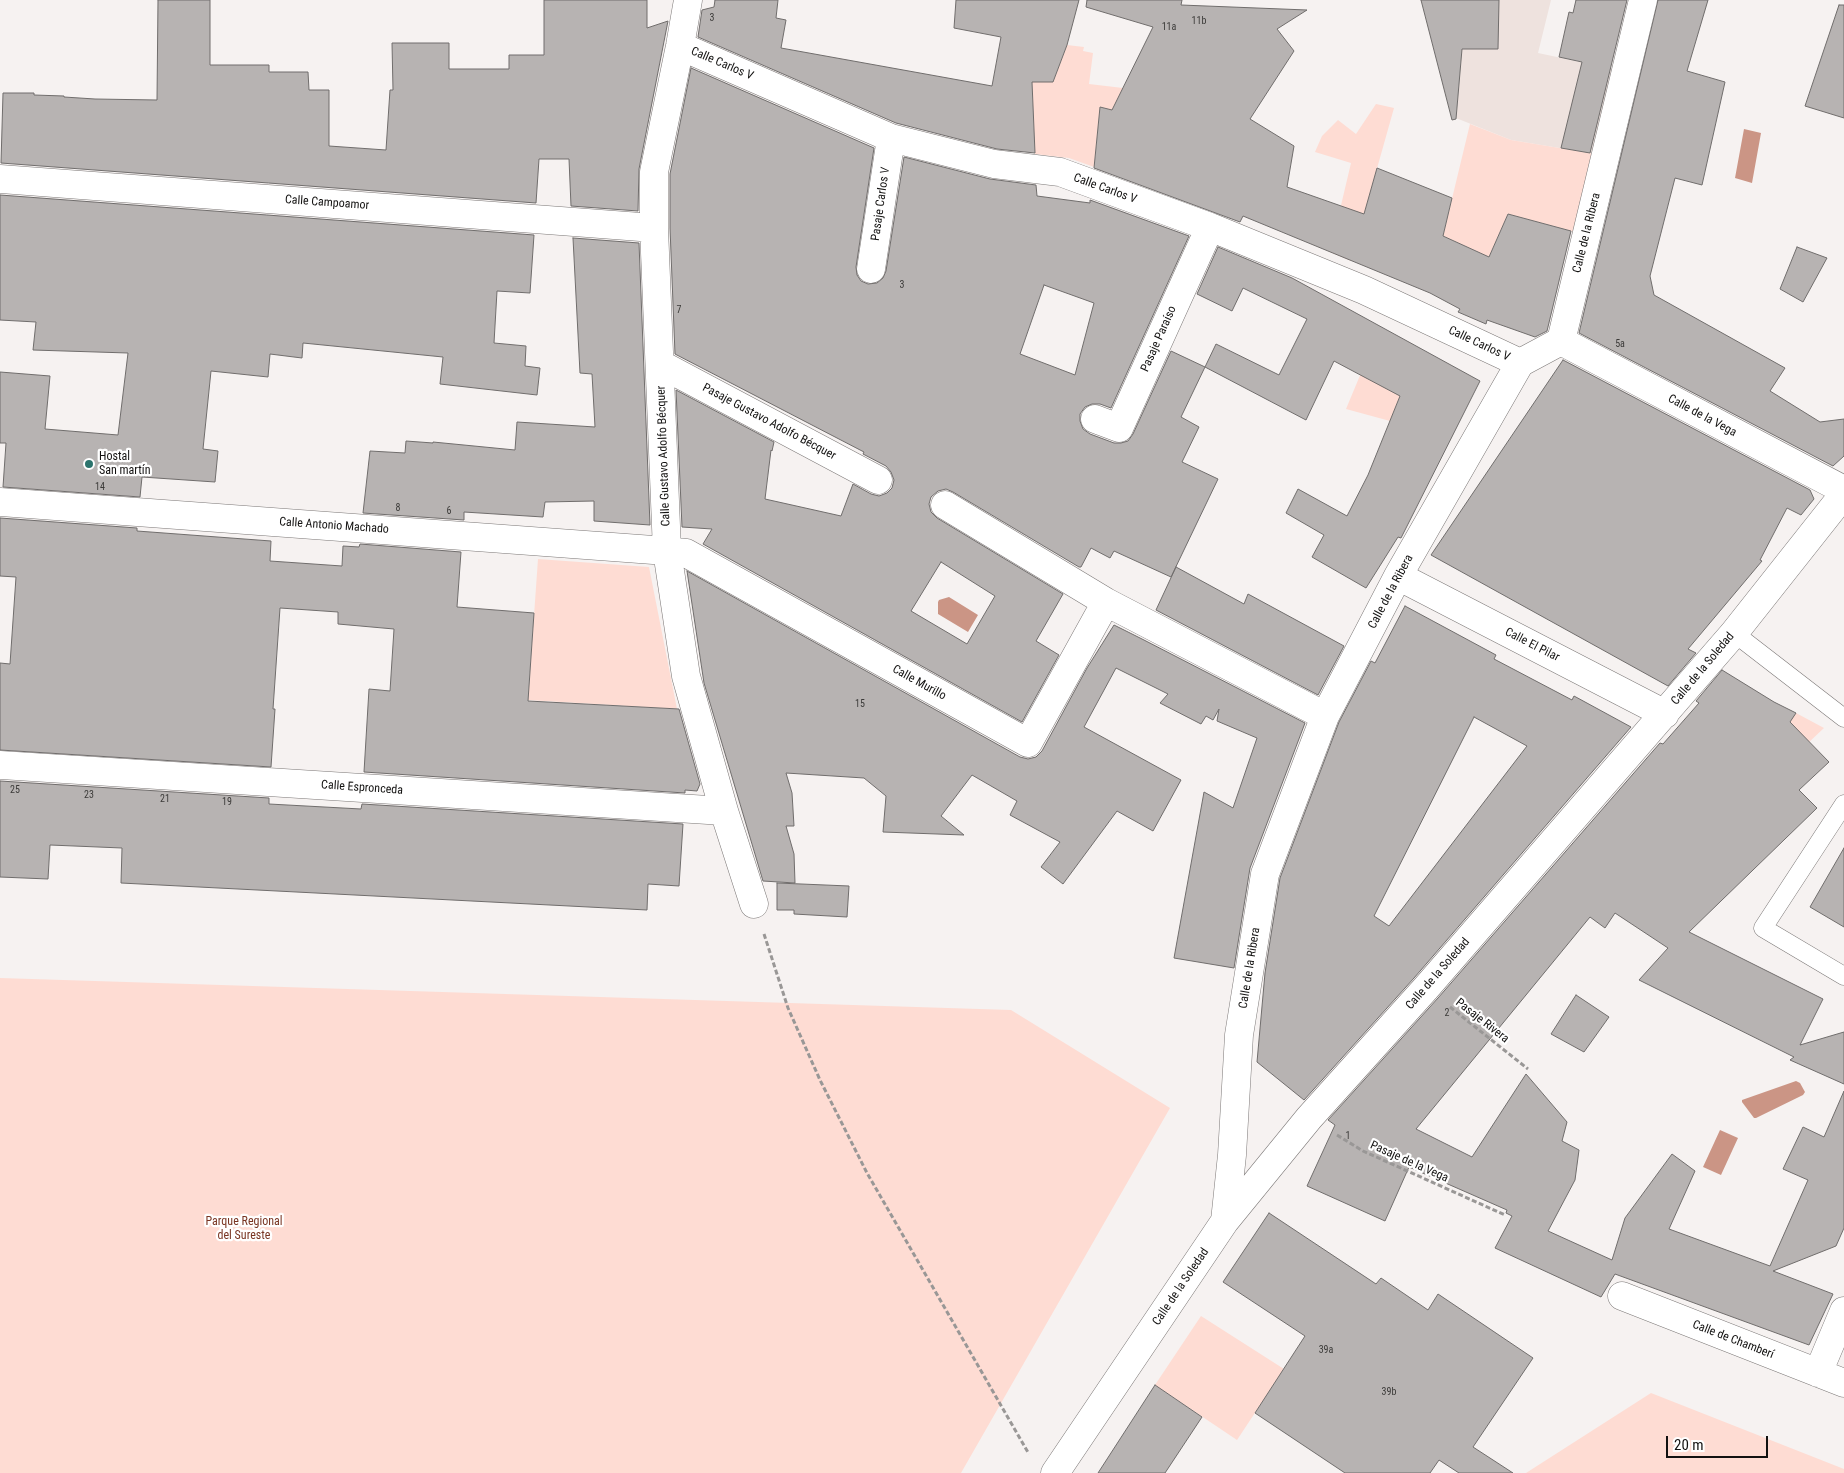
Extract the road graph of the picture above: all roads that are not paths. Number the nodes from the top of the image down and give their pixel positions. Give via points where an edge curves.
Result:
1 (688, 0) edge
2 (1643, 0) edge
3 (680, 46) junction
4 (891, 138) junction
5 (0, 179) edge
6 (1210, 227) junction
7 (654, 228) junction
8 (872, 269) dead end
9 (1561, 341) junction
10 (1520, 363) junction
11 (660, 364) junction
12 (1096, 418) dead end
13 (878, 480) dead end
14 (1844, 492) edge
15 (0, 502) edge
16 (945, 505) dead end
17 (667, 551) junction
18 (1398, 576) junction
19 (1106, 602) junction
20 (1734, 634) junction
21 (1665, 714) junction
22 (1325, 716) junction
23 (1844, 718) edge
24 (0, 766) edge
25 (1844, 804) edge
26 (724, 811) junction
27 (754, 904) road end
28 (1844, 976) edge
29 (1232, 1155) junction
30 (1270, 1167) junction
31 (1225, 1221) junction
32 (1622, 1296) dead end
33 (1844, 1312) edge
34 (1818, 1373) junction
35 (1844, 1383) edge
36 (1055, 1473) edge

1 - 3 street, Calle Gustavo Adolfo Bécquer
2 - 9 street, Calle de la Ribera
3 - 4 street, Calle Carlos V
3 - 7 street, Calle Gustavo Adolfo Bécquer via 654,172
4 - 6 street, Calle Carlos V via 994,164 1060,172
4 - 8 street, Pasaje Carlos V
5 - 7 street, Calle Campoamor
6 - 10 street, Calle Carlos V via 1364,290
6 - 12 street, Pasaje Paraíso via 1119,428
7 - 11 street, Calle Gustavo Adolfo Bécquer
9 - 10 street
9 - 14 street, Calle de la Vega
10 - 18 street, Calle de la Ribera
11 - 13 street, Pasaje Gustavo Adolfo Bécquer
11 - 17 street, Calle Gustavo Adolfo Bécquer
14 - 20 street, Calle de la Soledad
15 - 17 street, Calle Antonio Machado
16 - 19 street
17 - 19 street, Calle Murillo via 686,554 1028,743
17 - 26 street, Calle Gustavo Adolfo Bécquer via 686,676
18 - 21 street, Calle El Pilar
18 - 22 street, Calle de la Ribera
19 - 22 street
20 - 21 street, Calle de la Soledad
20 - 23 lane
21 - 30 street, Calle de la Soledad via 1309,1118
22 - 29 street, Calle de la Ribera via 1265,874 1239,1035
24 - 26 street, Calle Espronceda
25 - 28 lane via 1763,928
26 - 27 street, Calle Gustavo Adolfo Bécquer
29 - 30 street via 1241,1165 1251,1169
29 - 31 street, Calle de la Ribera
30 - 31 street, Calle de la Soledad
31 - 36 street, Calle de la Soledad
32 - 34 street, Calle de Chamberí
33 - 34 street
34 - 35 street, Calle de Chamberí

